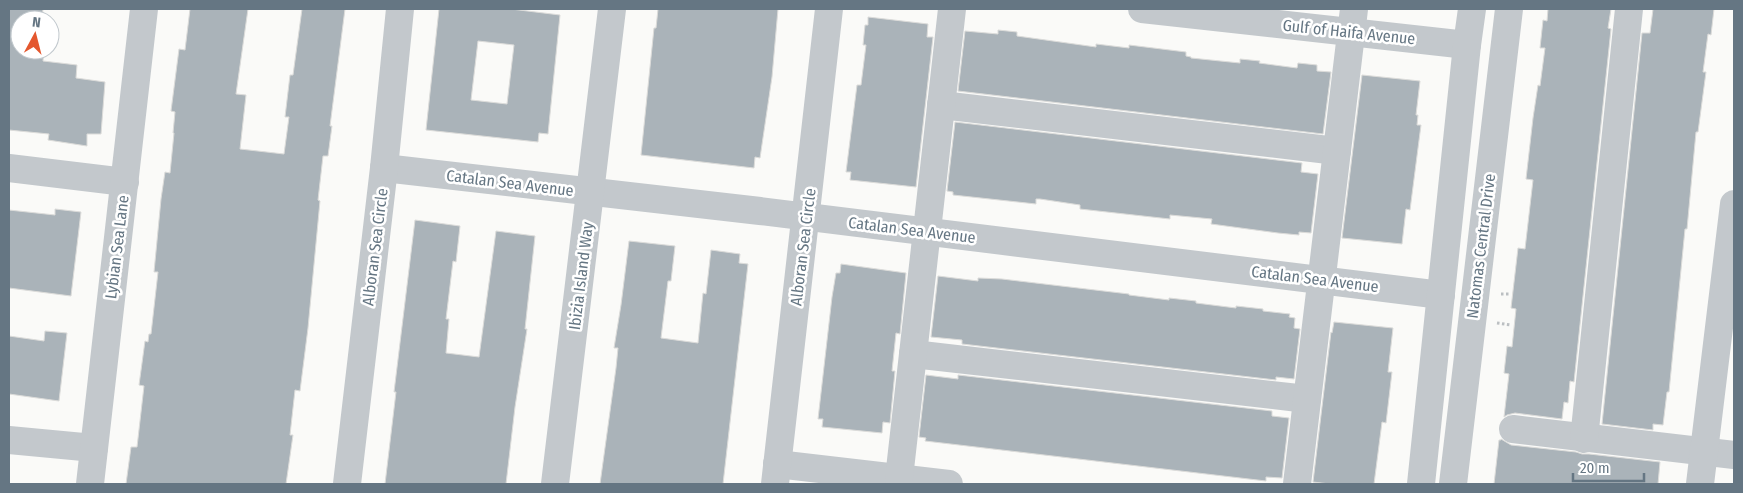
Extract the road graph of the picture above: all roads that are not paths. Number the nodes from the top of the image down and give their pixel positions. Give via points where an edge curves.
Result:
1 (144, 9) edge
2 (400, 9) edge
3 (612, 9) edge
4 (829, 9) edge
5 (952, 9) edge
6 (1142, 9) edge
7 (1472, 9) edge
8 (1509, 9) edge
9 (1629, 9) edge
10 (1352, 20) edge
11 (1467, 45) junction
12 (941, 105) junction
13 (1337, 151) junction
14 (9, 168) edge
15 (384, 168) junction
16 (125, 182) junction
17 (591, 192) junction
18 (1734, 204) edge
19 (806, 217) junction
20 (926, 233) junction
21 (1322, 280) junction
22 (1441, 295) junction
23 (913, 354) junction
24 (1307, 399) junction
25 (1513, 429) dead end
26 (1584, 439) junction
27 (9, 440) edge
28 (94, 448) junction
29 (1704, 452) junction
30 (1734, 455) edge
31 (776, 474) edge
32 (899, 478) junction
33 (90, 484) edge
34 (347, 484) edge
35 (555, 484) edge
36 (949, 484) edge
37 (1297, 484) edge
38 (1421, 484) edge
39 (1453, 484) edge
40 (1700, 484) edge

1 - 16 street, Lybian Sea Lane
2 - 15 street, Alboran Sea Circle
3 - 17 street, Ibizia Island Way
4 - 19 street, Alboran Sea Circle
5 - 12 street
6 - 10 street, Gulf of Haifa Avenue
7 - 11 street, Natomas Central Drive
8 - 39 street, Natomas Central Drive
9 - 26 street
10 - 11 street, Gulf of Haifa Avenue
10 - 13 street
11 - 22 street, Natomas Central Drive
12 - 13 street
12 - 20 street
13 - 21 street
14 - 16 street
15 - 17 street, Catalan Sea Avenue
15 - 34 street, Alboran Sea Circle
16 - 28 street, Lybian Sea Lane
17 - 19 street, Catalan Sea Avenue
17 - 35 street, Ibizia Island Way
18 - 29 street
19 - 20 street, Catalan Sea Avenue
19 - 31 street, Alboran Sea Circle
20 - 21 street, Catalan Sea Avenue
20 - 23 street
21 - 22 street, Catalan Sea Avenue
21 - 24 street
22 - 38 street, Natomas Central Drive
23 - 24 street
23 - 32 street
24 - 37 street
25 - 26 street
26 - 29 street
27 - 28 street
28 - 33 street, Lybian Sea Lane
29 - 30 street
29 - 40 street
31 - 32 street
32 - 36 street

